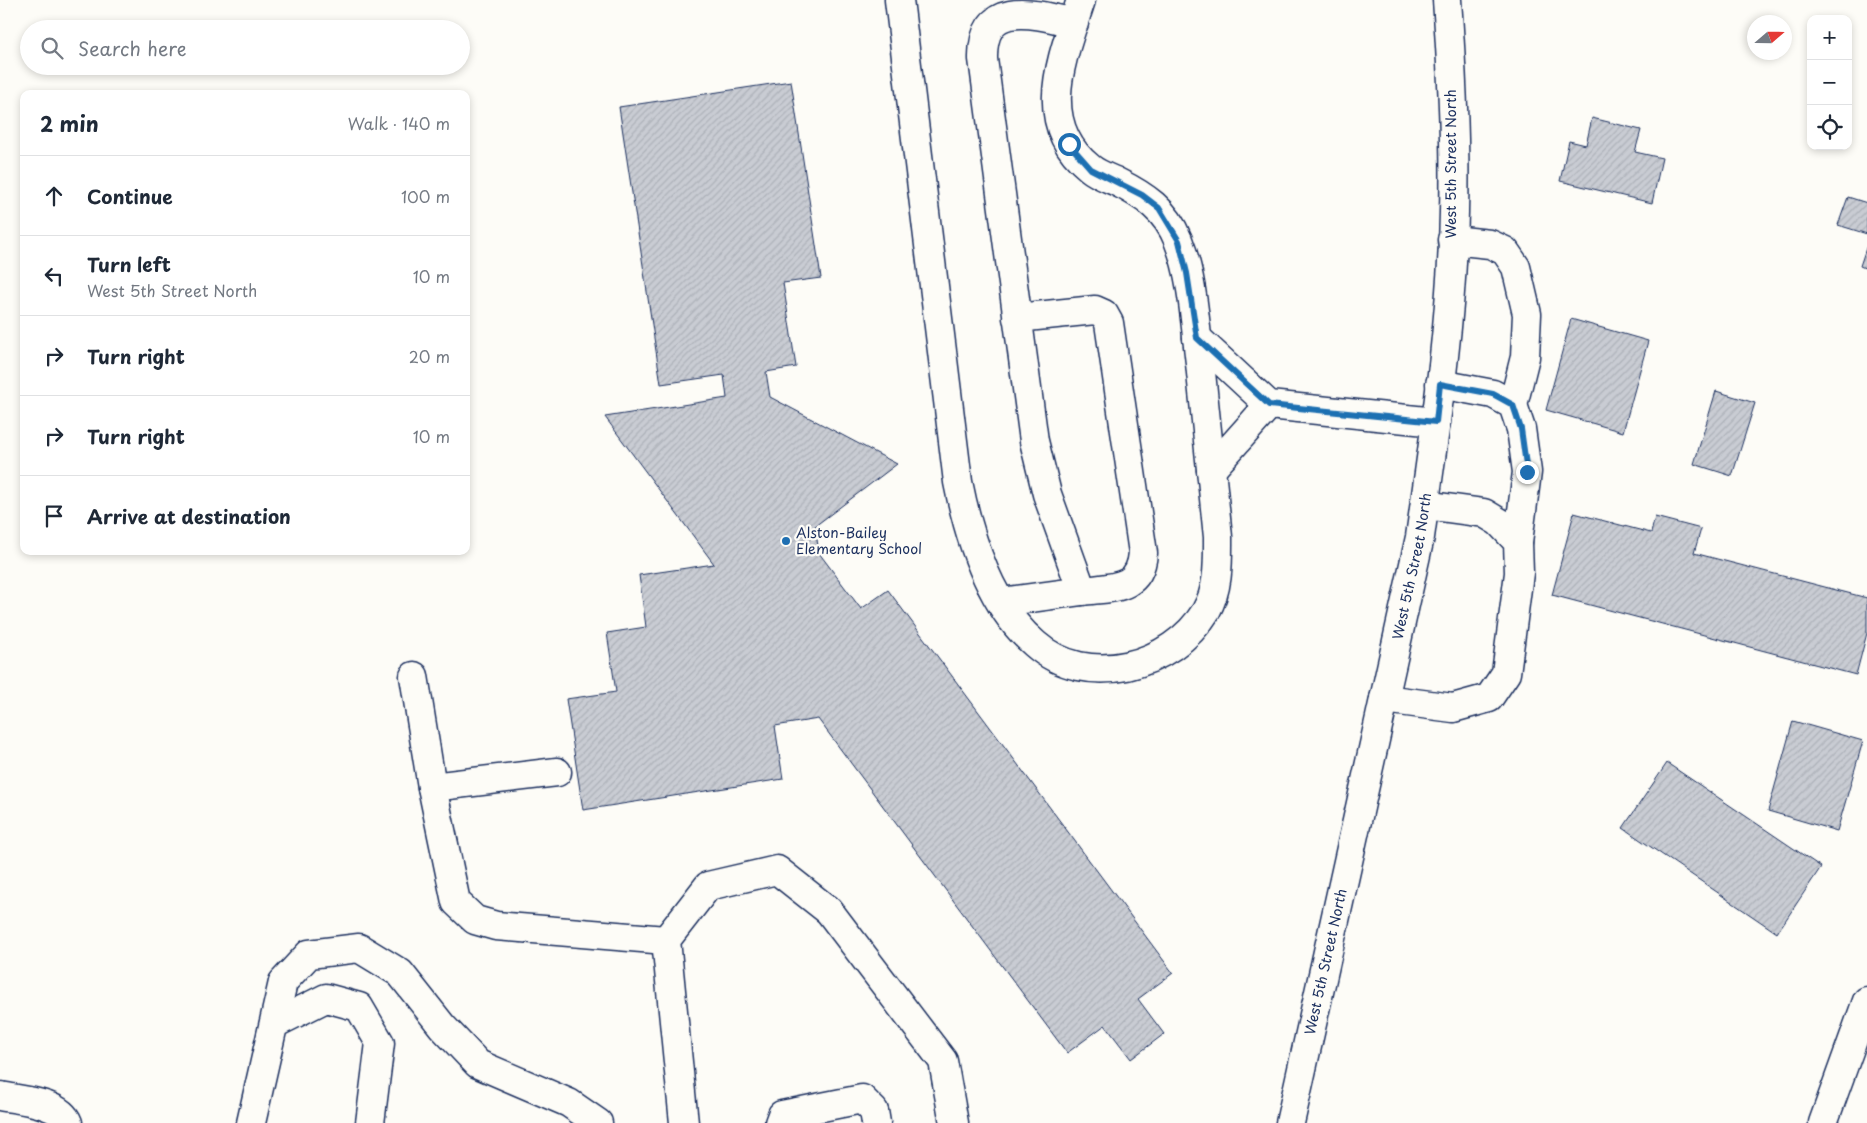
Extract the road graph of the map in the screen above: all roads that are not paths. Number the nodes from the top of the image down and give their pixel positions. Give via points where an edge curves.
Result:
1 (899, 0) edge
2 (1447, 0) edge
3 (1077, 12) edge
4 (1452, 240) junction
5 (1017, 318) junction
6 (1197, 338) junction
7 (1440, 384) junction
8 (1269, 405) junction
9 (1513, 405) junction
10 (1436, 422) junction
11 (1211, 470) junction
12 (1425, 505) junction
13 (1518, 542) junction
14 (1082, 591) junction
15 (1001, 602) junction
16 (414, 676) dead end
17 (1384, 699) junction
18 (557, 772) dead end
19 (432, 787) junction
20 (666, 940) junction
21 (1864, 1018) edge
22 (274, 1024) junction
23 (0, 1096) edge
24 (68, 1123) edge
25 (251, 1123) edge
26 (370, 1123) edge
27 (598, 1123) edge
28 (684, 1123) edge
29 (779, 1123) edge
30 (876, 1123) edge
31 (954, 1123) edge
32 (1290, 1123) edge
33 (1823, 1123) edge

1 - 15 main road via 958,482 964,512
2 - 4 main road, West 5th Street North via 1452,107
3 - 5 main road via 1012,10 1001,13 992,20 983,38 983,59
3 - 6 main road via 1055,92 1056,110 1063,130 1069,144 1091,169 1142,195 1159,208 1170,223 1179,241 1187,273
4 - 7 main road, West 5th Street North
4 - 9 main road via 1490,244 1505,251 1516,267 1527,314 1524,356
5 - 14 main road via 1040,470
5 - 14 main road via 1095,310 1104,314 1112,333 1143,553 1142,568 1127,584
6 - 8 main road
6 - 11 main road
7 - 9 main road via 1493,394
7 - 10 main road, West 5th Street North
8 - 10 main road
8 - 11 main road
9 - 13 main road via 1521,429 1527,472
10 - 12 main road, West 5th Street North
11 - 15 main road via 1218,537 1215,586 1202,616 1188,635 1168,650 1142,663 1118,669 1086,667 1057,659 1035,645
12 - 13 main road via 1484,512
12 - 17 main road, West 5th Street North
13 - 17 main road via 1518,573 1506,673 1489,698 1453,708
14 - 15 main road
16 - 19 main road
17 - 32 main road, West 5th Street North
18 - 19 main road
19 - 20 main road via 456,902 475,920 496,926
20 - 28 main road
20 - 31 main road via 708,886 777,870 829,911 943,1061
21 - 33 main road
22 - 25 main road
22 - 26 main road via 326,998 359,1007 380,1043
22 - 27 main road via 283,982 309,954 359,948 400,973 442,1026 478,1064 569,1103
23 - 24 main road via 52,1108 66,1116
29 - 30 main road via 782,1115 862,1099 874,1112

